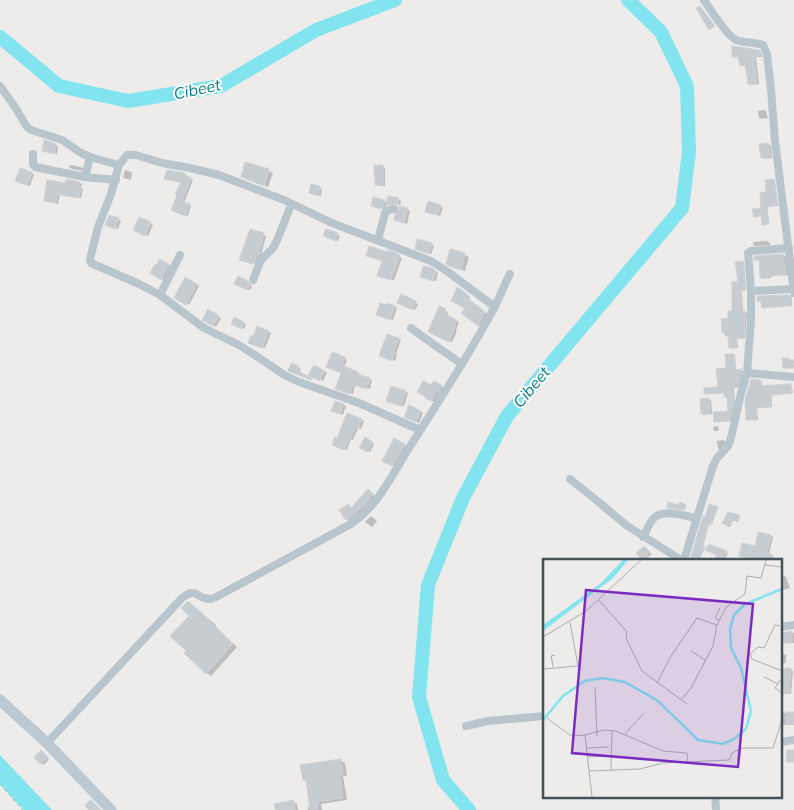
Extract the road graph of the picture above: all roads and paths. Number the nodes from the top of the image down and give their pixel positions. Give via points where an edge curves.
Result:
1 (704, 0) edge
2 (0, 86) edge
3 (33, 154) dead end
4 (90, 157) junction
5 (118, 165) junction
6 (85, 176) junction
7 (116, 180) junction
8 (291, 204) junction
9 (394, 208) dead end
10 (378, 240) junction
11 (788, 248) junction
12 (180, 254) dead end
13 (510, 274) dead end
14 (253, 280) dead end
15 (793, 289) edge
16 (751, 291) junction
17 (794, 293) edge
18 (160, 295) junction
19 (495, 307) junction
20 (411, 328) dead end
21 (462, 364) junction
22 (748, 374) junction
23 (794, 377) edge
24 (420, 430) junction
25 (570, 479) dead end
26 (696, 518) junction
27 (643, 537) junction
28 (680, 559) edge
29 (682, 559) edge
30 (0, 700) edge
31 (543, 716) edge
32 (466, 726) dead end
33 (47, 744) junction
34 (0, 784) edge
35 (23, 810) edge
36 (111, 810) edge

1 - 11 street via 729,35 738,41 763,45 767,54
2 - 4 street via 26,127 62,140
3 - 6 street via 35,167
4 - 5 street
4 - 6 street
5 - 7 street
5 - 8 street via 124,157 136,155 219,175
6 - 7 street
7 - 18 street via 98,227 90,260
8 - 10 street
8 - 14 street via 278,238
9 - 10 street via 385,213
10 - 19 street via 431,261
11 - 15 street
11 - 16 street via 749,251
12 - 18 street
13 - 19 street
15 - 16 street
15 - 17 street
16 - 22 street
18 - 24 street via 204,328 239,345 284,375
19 - 21 street
20 - 21 street
21 - 24 street
22 - 23 street
22 - 26 street via 740,393 731,438 713,466
24 - 33 street via 380,495 359,519 218,596 207,599 187,594
25 - 27 street
26 - 27 street via 660,514
26 - 29 street
27 - 28 street
30 - 33 street
31 - 32 street
33 - 36 street
34 - 35 path

